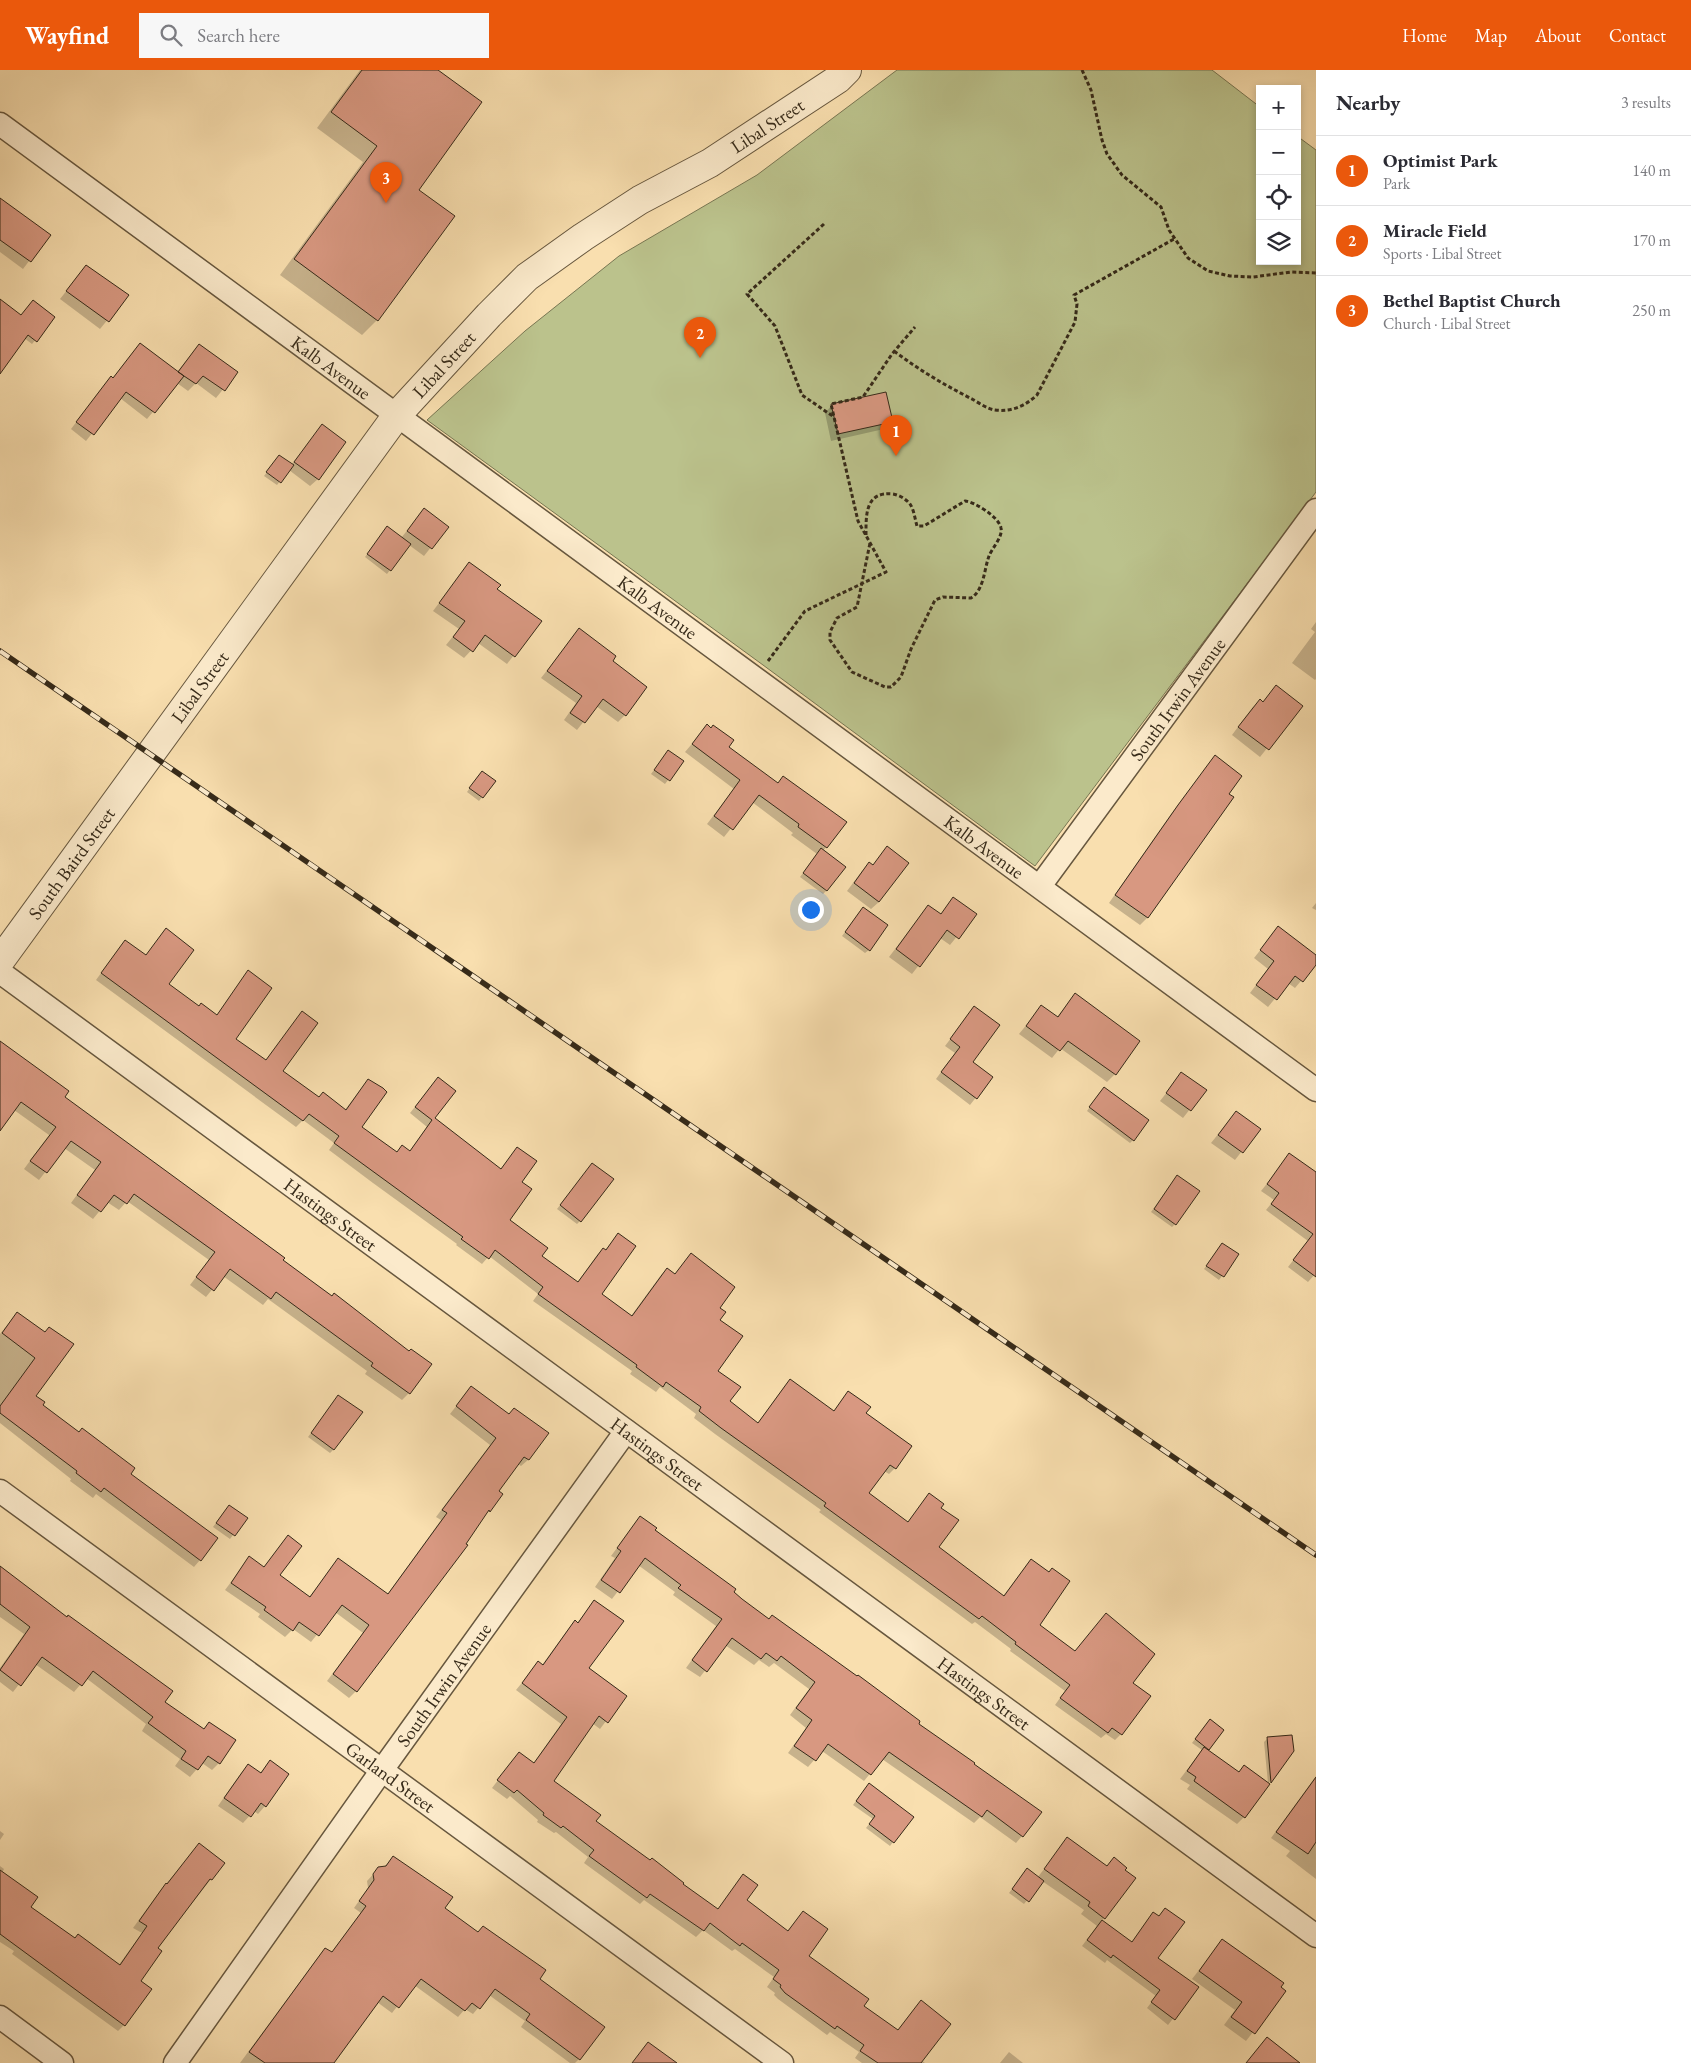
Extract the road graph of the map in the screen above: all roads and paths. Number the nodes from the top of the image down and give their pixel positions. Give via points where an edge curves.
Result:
1 (847, 70) edge
2 (1082, 70) edge
3 (0, 124) edge
4 (824, 224) dead end
5 (1174, 239) junction
6 (1316, 273) edge
7 (915, 327) dead end
8 (894, 351) junction
9 (397, 415) junction
10 (834, 417) junction
11 (1316, 510) edge
12 (866, 535) junction
13 (870, 543) junction
14 (862, 584) junction
15 (756, 678) junction
16 (142, 765) joint
17 (1040, 886) junction
18 (0, 961) edge
19 (0, 972) edge
20 (1312, 1079) edge
21 (626, 1431) junction
22 (0, 1491) edge
23 (382, 1770) junction
24 (1316, 1936) edge
25 (0, 2017) edge
26 (62, 2063) edge
27 (175, 2063) edge
28 (782, 2063) edge

1 - 9 street, Libal Street via 710,163 640,200 583,236 527,278
2 - 5 path via 1091,90 1107,154 1122,175 1160,207
3 - 9 street, Kalb Avenue
4 - 10 path via 748,294 774,326 802,395
5 - 6 path via 1192,262 1220,274 1253,277 1291,272
5 - 8 path via 1074,295 1077,304 1075,322 1037,395 1028,404 992,410 937,381
7 - 8 path
8 - 10 path via 863,397 831,404
9 - 15 street, Kalb Avenue
9 - 16 street, Libal Street
10 - 12 path via 858,521
11 - 17 street, South Irwin Avenue
12 - 13 path
12 - 14 path via 867,510 871,501 887,494 896,494 909,502 917,526 924,526 965,501 978,505 996,519 1001,528 979,591 971,598 943,597 935,600 901,677 892,687 852,672 830,640 837,618 857,607
13 - 14 path
13 - 14 path via 886,572
14 - 15 path via 805,612
15 - 17 street, Kalb Avenue
16 - 18 street, South Baird Street
17 - 20 street, Kalb Avenue
19 - 21 street, Hastings Street
21 - 23 street, South Irwin Avenue
21 - 24 street, Hastings Street
22 - 23 street, Garland Street
23 - 27 street, South Irwin Avenue
23 - 28 street, Garland Street
25 - 26 street

